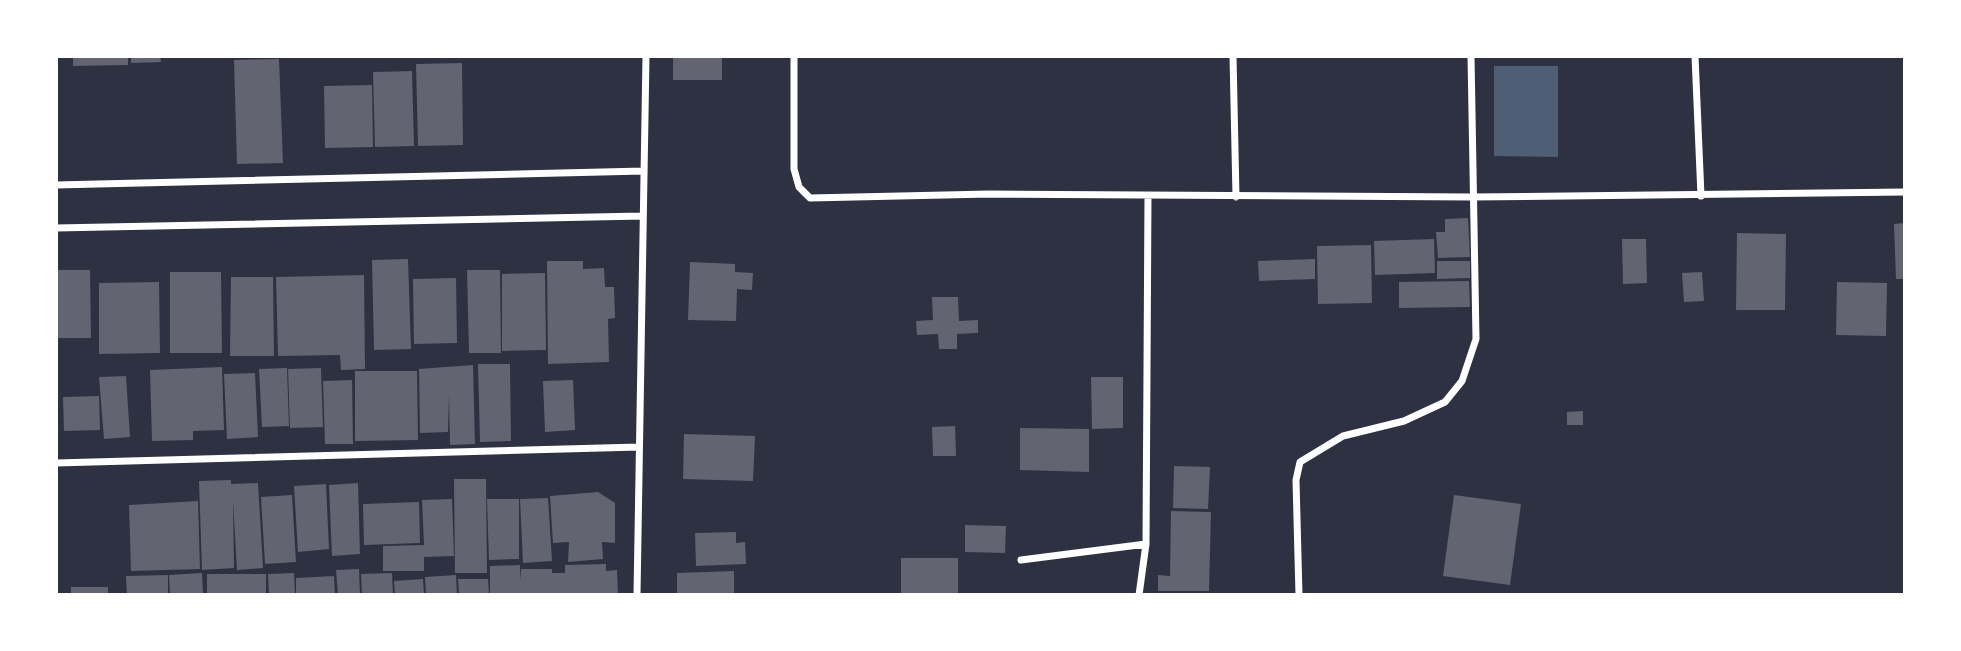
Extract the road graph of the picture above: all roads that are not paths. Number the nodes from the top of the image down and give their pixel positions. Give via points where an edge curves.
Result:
1 (646, 56) edge
2 (794, 56) edge
3 (1233, 56) edge
4 (1471, 56) edge
5 (1695, 56) edge
6 (644, 171) junction
7 (56, 185) edge
8 (1905, 192) edge
9 (1148, 196) junction
10 (1701, 196) junction
11 (1236, 197) junction
12 (1472, 197) junction
13 (642, 216) junction
14 (56, 228) edge
15 (639, 447) junction
16 (56, 463) edge
17 (1146, 544) junction
18 (1021, 560) dead end
19 (637, 595) edge
20 (1139, 595) edge
21 (1299, 595) edge

1 - 6 street
2 - 9 street via 794,169 799,187 810,198
3 - 11 street
4 - 12 street
5 - 10 street
6 - 7 street
6 - 13 street
8 - 10 street
9 - 11 street
9 - 17 street
10 - 12 street
11 - 12 street
12 - 21 street via 1476,339 1462,381 1445,402 1404,421 1343,436 1300,462 1296,480
13 - 14 street
13 - 15 street
15 - 16 street
15 - 19 street
17 - 18 street
17 - 20 street

